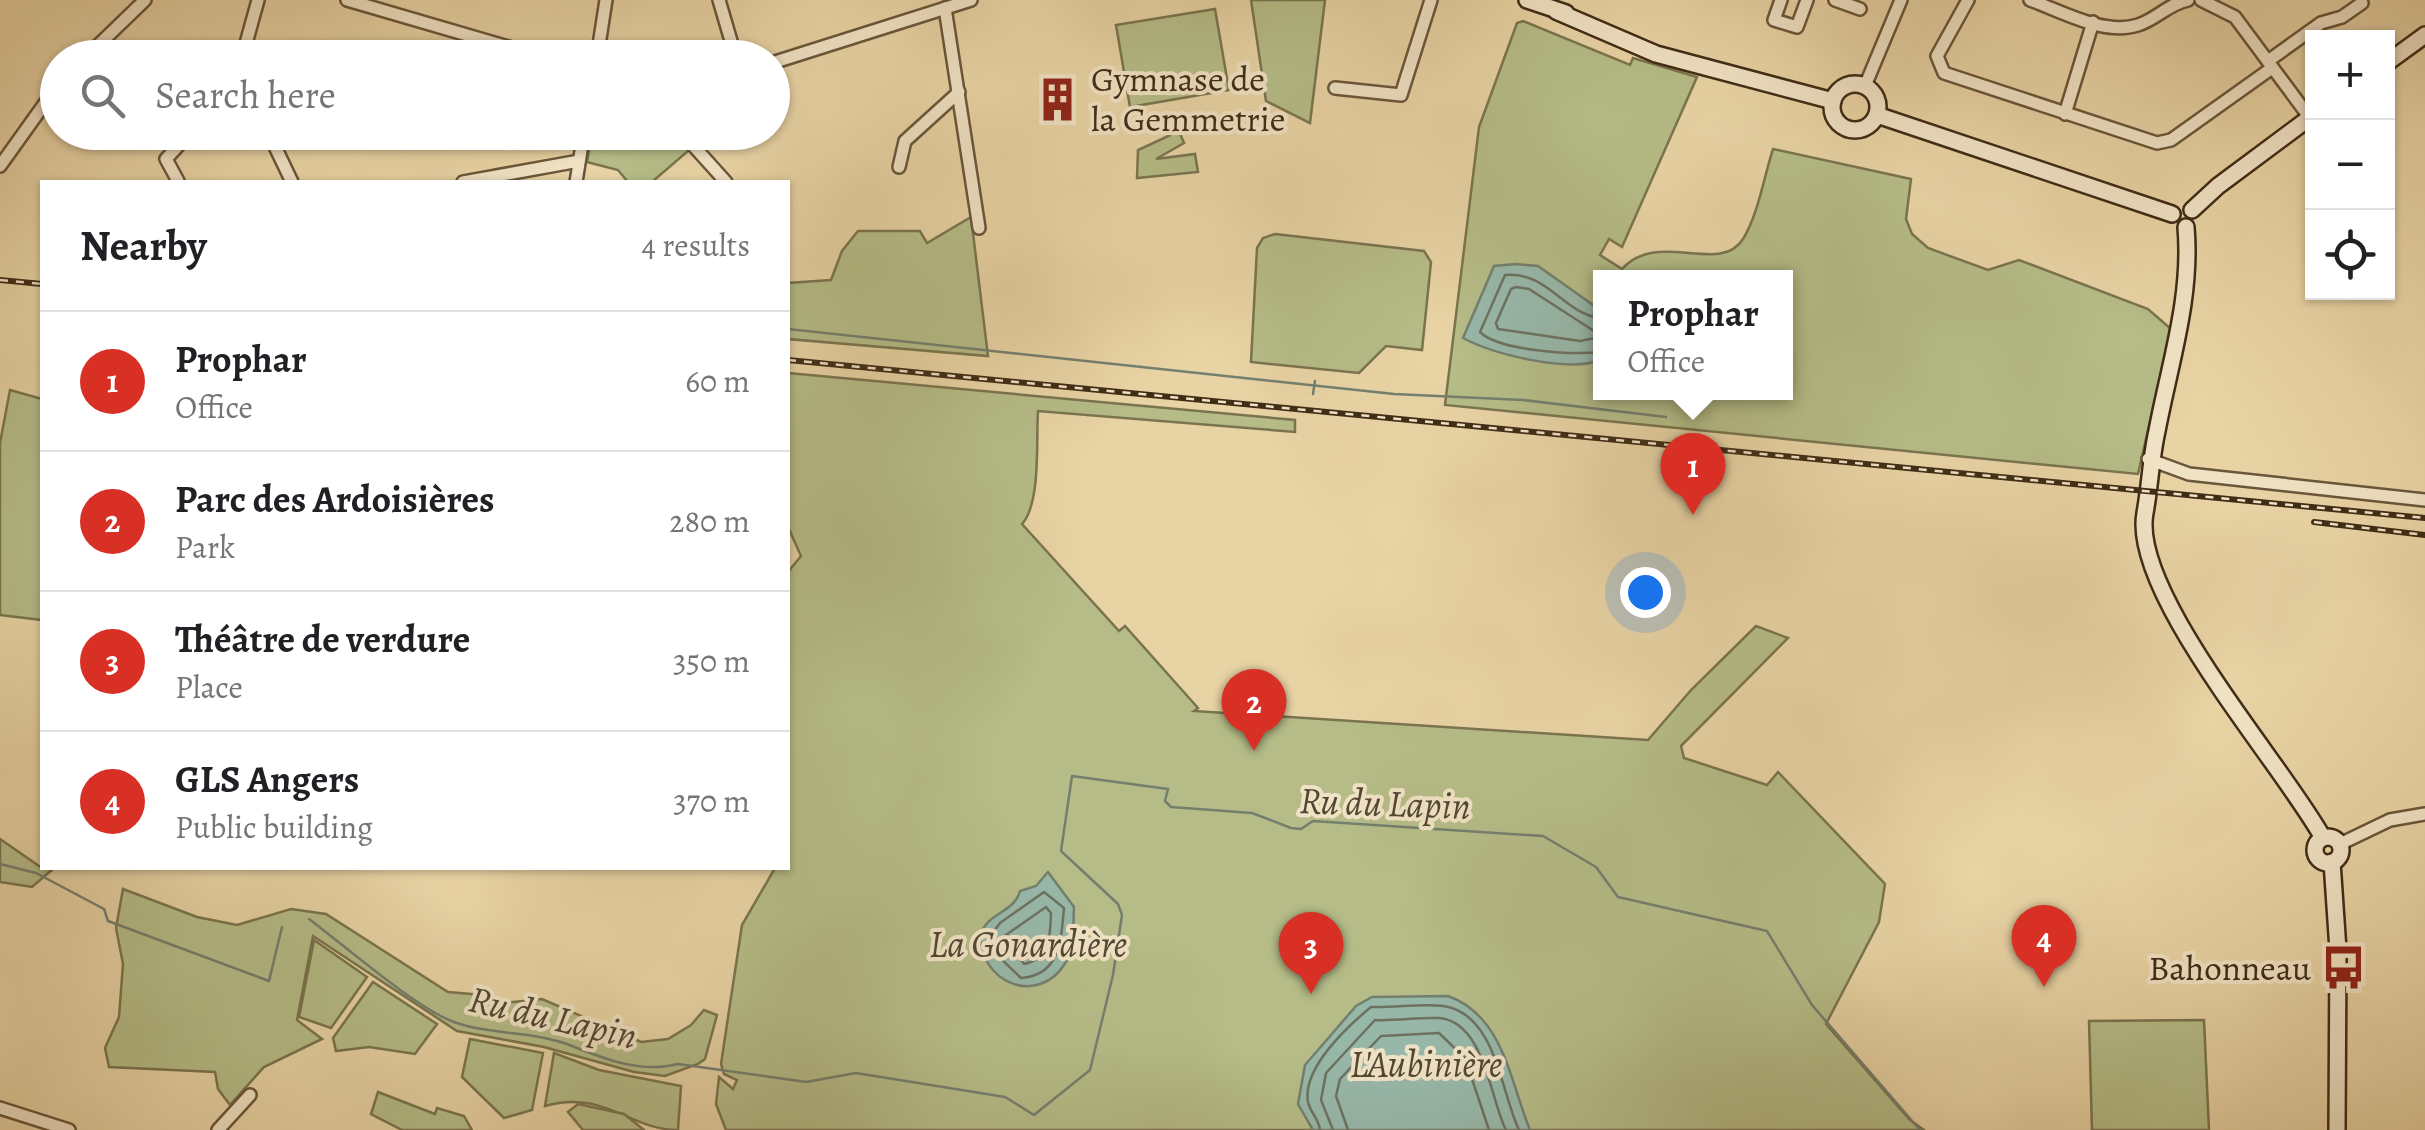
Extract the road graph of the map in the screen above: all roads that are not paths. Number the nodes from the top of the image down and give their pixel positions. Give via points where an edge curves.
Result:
1 (145, 0) edge
2 (258, 0) edge
3 (347, 0) edge
4 (606, 0) edge
5 (718, 0) edge
6 (1431, 0) edge
7 (1528, 0) edge
8 (1781, 0) edge
9 (1807, 0) edge
10 (1835, 0) edge
11 (1900, 0) edge
12 (1968, 0) edge
13 (2030, 0) edge
14 (2201, 0) edge
15 (964, 1) edge
16 (2179, 1) edge
17 (2362, 3) dead end
18 (944, 8) junction
19 (1860, 9) dead end
20 (2092, 22) junction
21 (2425, 34) edge
22 (103, 40) edge
23 (247, 40) edge
24 (484, 40) edge
25 (600, 40) edge
26 (730, 40) edge
27 (790, 57) edge
28 (2395, 57) edge
29 (2270, 65) junction
30 (1864, 86) junction
31 (1335, 88) dead end
32 (959, 92) junction
33 (1833, 101) junction
34 (40, 109) edge
35 (2305, 109) edge
36 (2065, 114) junction
37 (1877, 116) junction
38 (2307, 120) edge
39 (173, 150) edge
40 (277, 150) edge
41 (581, 150) edge
42 (697, 150) edge
43 (1, 161) edge
44 (579, 161) junction
45 (899, 167) dead end
46 (177, 180) edge
47 (291, 180) edge
48 (474, 180) edge
49 (576, 180) edge
50 (724, 180) edge
51 (2192, 210) junction
52 (2172, 214) junction
53 (979, 228) dead end
54 (2186, 228) junction
55 (2152, 459) junction
56 (2425, 500) edge
57 (2425, 814) edge
58 (2323, 838) junction
59 (2340, 844) junction
60 (2332, 862) junction
61 (250, 1095) dead end
62 (0, 1108) edge
63 (69, 1130) edge
64 (218, 1130) edge
65 (2337, 1130) edge

1 - 22 street
2 - 23 street
3 - 24 street
4 - 25 street
5 - 26 street
6 - 31 street via 1401,94
7 - 33 street via 1633,46
8 - 9 street via 1774,20 1797,27
10 - 19 street
11 - 30 street
12 - 36 street via 1940,48 1940,70
13 - 20 street
14 - 29 street via 2235,16
15 - 18 street
16 - 20 street via 2130,27
17 - 29 street via 2321,23
18 - 27 street
18 - 32 street
20 - 36 street
21 - 28 street
29 - 35 street
29 - 36 street via 2164,144
30 - 33 street via 1846,85
30 - 37 street via 1877,100
32 - 45 street via 905,141
32 - 53 street
33 - 37 street via 1835,118 1848,128 1865,128
34 - 43 street
37 - 52 street
38 - 51 street
39 - 46 street via 166,158
40 - 47 street
41 - 44 street
42 - 50 street
44 - 48 street
44 - 49 street
51 - 52 street via 2182,205
51 - 54 street
52 - 54 street
54 - 55 street via 2182,325
55 - 56 street via 2189,474
55 - 58 street via 2145,514 2152,563 2166,598
57 - 59 street via 2390,820
58 - 59 street
58 - 60 street via 2316,855
59 - 60 street
60 - 65 street
61 - 64 street
62 - 63 street

